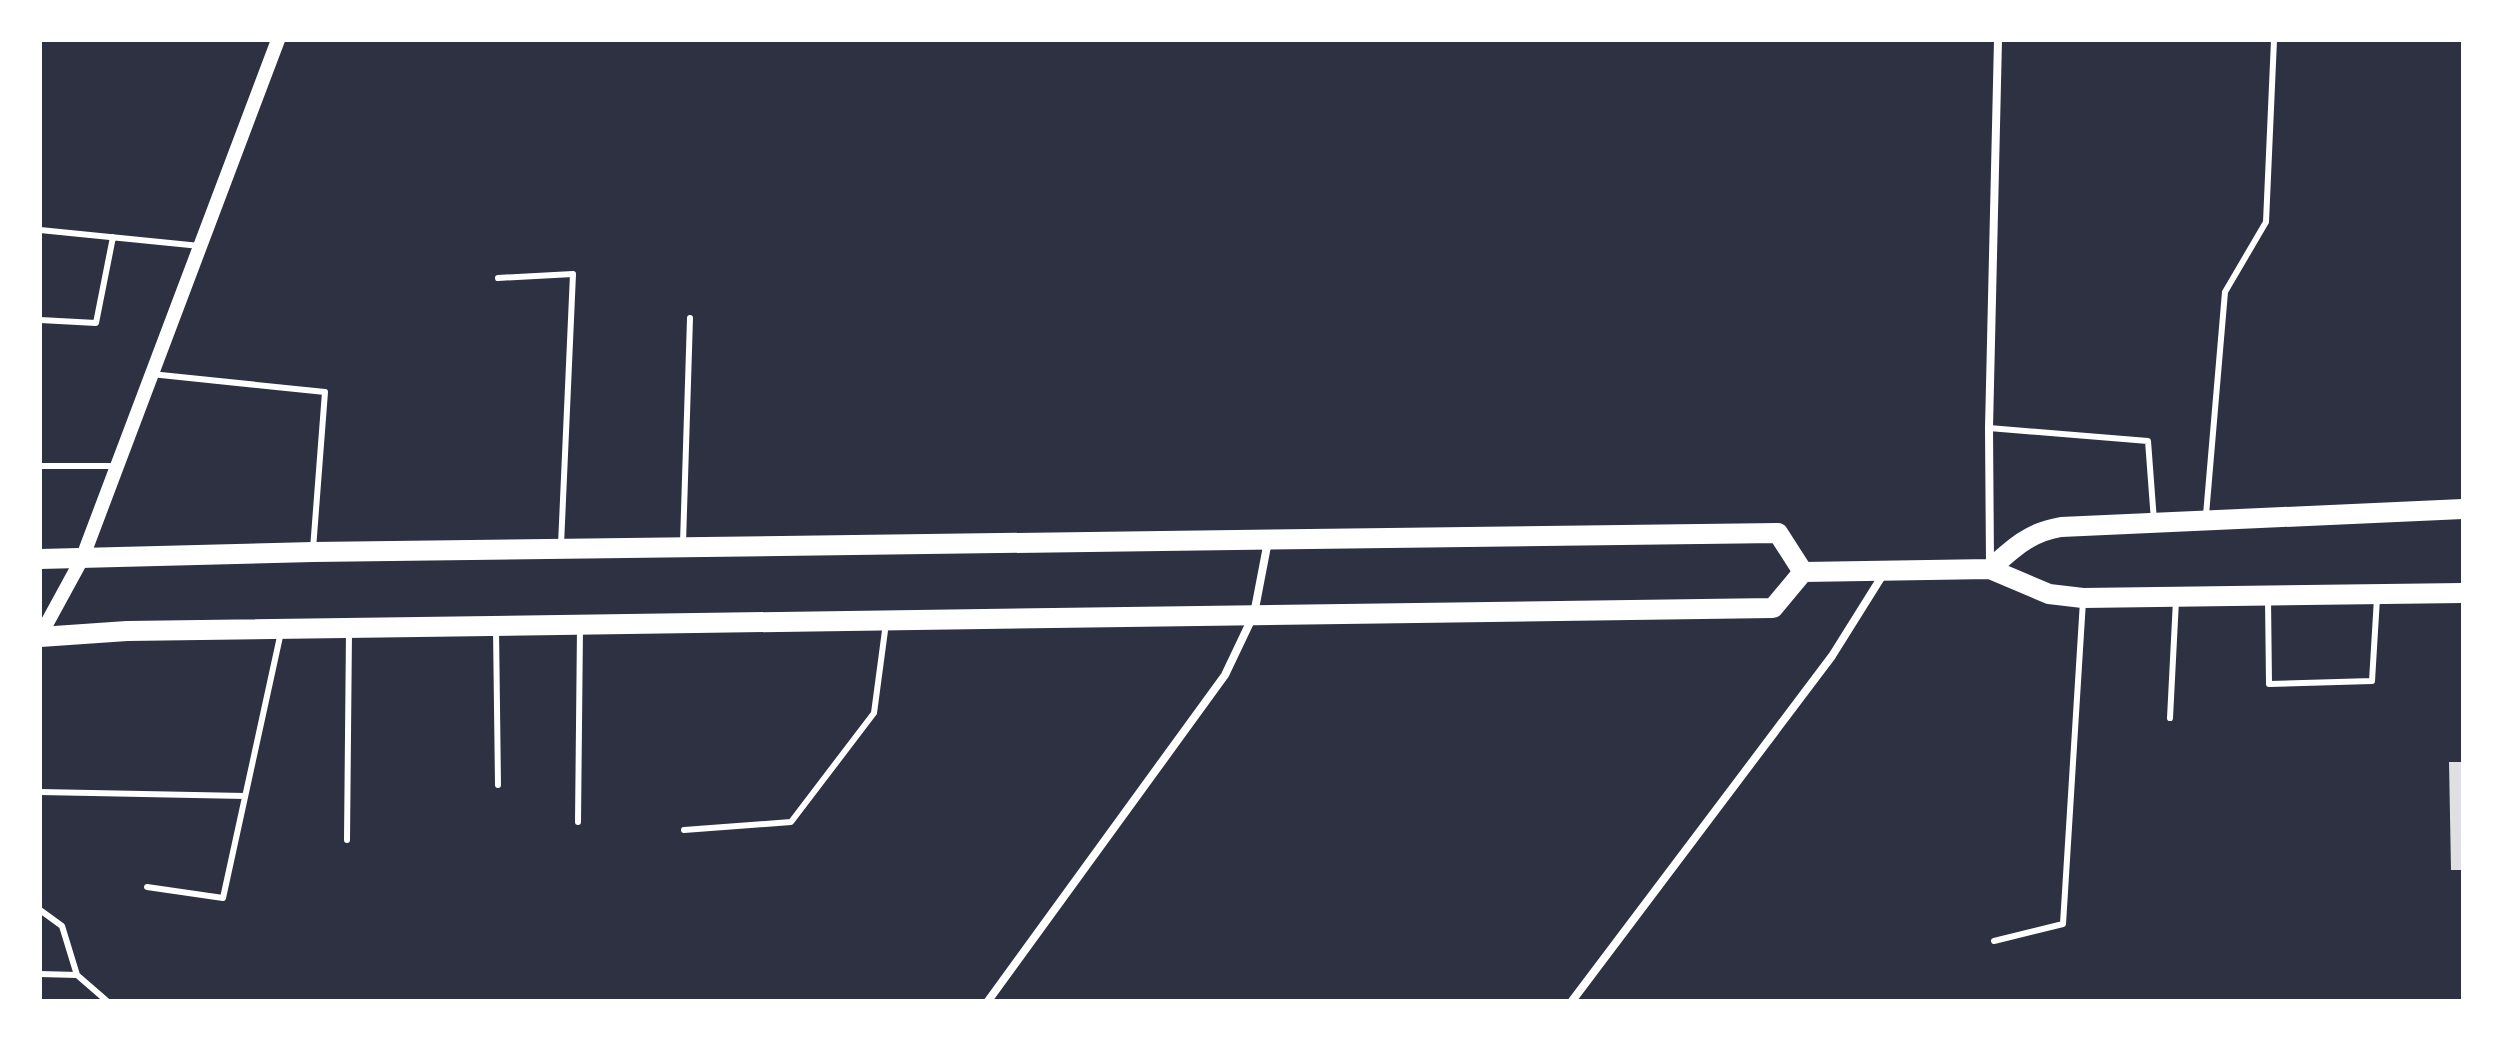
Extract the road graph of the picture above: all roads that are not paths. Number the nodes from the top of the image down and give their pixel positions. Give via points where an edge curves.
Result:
1 (278, 40) edge
2 (1998, 40) edge
3 (2274, 40) edge
4 (40, 230) edge
5 (113, 237) junction
6 (200, 246) junction
7 (498, 278) dead end
8 (690, 318) dead end
9 (40, 320) edge
10 (151, 374) junction
11 (1989, 428) junction
12 (40, 466) edge
13 (116, 466) junction
14 (2463, 509) edge
15 (2206, 519) junction
16 (2154, 521) junction
17 (1268, 540) junction
18 (683, 547) junction
19 (561, 549) junction
20 (313, 552) junction
21 (40, 559) edge
22 (82, 559) junction
23 (1886, 569) junction
24 (1990, 569) junction
25 (1803, 572) junction
26 (2463, 593) edge
27 (2377, 594) junction
28 (2268, 595) junction
29 (2176, 597) junction
30 (2083, 598) junction
31 (1254, 614) junction
32 (886, 619) junction
33 (580, 624) junction
34 (496, 625) junction
35 (349, 628) junction
36 (282, 629) junction
37 (40, 636) edge
38 (2170, 718) dead end
39 (498, 785) dead end
40 (40, 792) edge
41 (245, 796) junction
42 (578, 822) dead end
43 (684, 830) dead end
44 (347, 840) dead end
45 (147, 887) dead end
46 (40, 910) edge
47 (1994, 941) dead end
48 (40, 974) edge
49 (77, 975) junction
50 (107, 1001) edge
51 (988, 1001) edge
52 (1572, 1001) edge

1 - 6 street
2 - 11 street
3 - 15 lane via 2266,222 2225,292
4 - 5 lane
5 - 6 lane
5 - 9 lane via 96,323
6 - 10 street
7 - 19 lane via 573,274
8 - 18 lane
10 - 13 street
10 - 20 lane via 325,392
11 - 16 lane via 2148,441
11 - 24 street
12 - 13 lane
13 - 22 street
14 - 15 main road
15 - 16 main road
16 - 24 main road via 2041,530
17 - 18 main road
17 - 25 main road via 1778,533
17 - 31 street
18 - 19 main road
19 - 20 main road
20 - 22 main road
21 - 22 main road
22 - 37 street
23 - 24 main road
23 - 25 main road
23 - 52 street via 1832,656
24 - 30 main road via 2049,594
25 - 31 main road via 1773,608
26 - 27 main road
27 - 28 main road
27 - 28 lane via 2372,681 2269,684
28 - 29 main road
29 - 30 main road
29 - 38 lane
30 - 47 lane via 2063,924
31 - 32 main road
31 - 51 street via 1225,675
32 - 33 main road
32 - 43 lane via 874,713 791,822
33 - 34 main road
33 - 42 lane
34 - 35 main road
34 - 39 lane
35 - 36 main road
35 - 44 lane
36 - 37 main road
36 - 41 lane
40 - 41 lane
41 - 45 lane via 223,898
46 - 49 lane via 62,926
48 - 49 lane
49 - 50 lane

